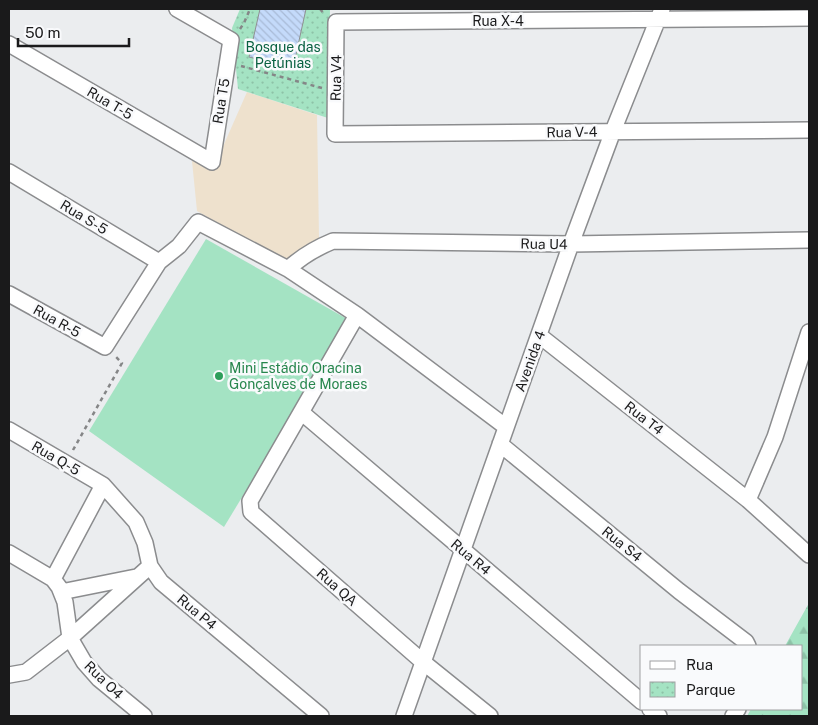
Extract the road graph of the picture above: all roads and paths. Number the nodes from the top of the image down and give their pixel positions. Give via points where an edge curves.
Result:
1 (177, 9) edge
2 (250, 9) edge
3 (660, 15) edge
4 (809, 18) edge
5 (336, 22) joint
6 (231, 40) junction
7 (9, 44) edge
8 (227, 62) junction
9 (336, 92) junction
10 (809, 130) edge
11 (613, 131) junction
12 (335, 134) joint
13 (212, 162) joint
14 (9, 172) edge
15 (809, 240) edge
16 (572, 244) junction
17 (159, 262) junction
18 (288, 269) junction
19 (9, 294) edge
20 (357, 315) junction
21 (809, 332) edge
22 (540, 336) junction
23 (105, 347) junction
24 (301, 412) junction
25 (506, 427) junction
26 (9, 430) edge
27 (500, 444) junction
28 (65, 463) junction
29 (103, 485) junction
30 (748, 500) junction
31 (462, 550) junction
32 (9, 553) edge
33 (809, 555) edge
34 (150, 566) junction
35 (136, 577) junction
36 (57, 585) junction
37 (70, 638) junction
38 (747, 644) edge
39 (423, 662) junction
40 (9, 675) edge
41 (640, 700) edge
42 (144, 716) edge
43 (321, 716) edge
44 (404, 716) edge
45 (490, 716) edge

1 - 6 street
2 - 6 path
3 - 4 street, Rua X-4
3 - 5 street, Rua X-4
3 - 11 street, Avenida 4
5 - 9 street, Rua V4
6 - 8 street, Rua T5
7 - 13 street, Rua T-5
8 - 9 path
8 - 13 street, Rua T5
9 - 12 street, Rua V4
10 - 11 street, Rua V-4
11 - 12 street, Rua V-4
11 - 16 street, Avenida 4
14 - 17 street, Rua S-5
15 - 16 street, Rua U4
16 - 18 street, Rua U4 via 333,241 316,248
16 - 22 street, Avenida 4
17 - 18 street via 180,246 198,222
17 - 23 street
18 - 20 street
19 - 23 street, Rua R-5
20 - 24 street
20 - 25 street
21 - 30 street via 775,437
22 - 25 street, Avenida 4
22 - 30 street, Rua T4
23 - 28 path via 122,363
24 - 31 street, Rua R4
24 - 39 street, Rua QA via 250,501 251,512
25 - 27 street, Avenida 4
26 - 28 street, Rua Q-5
27 - 31 street, Avenida 4
27 - 38 street, Rua S4
28 - 29 street, Rua Q-5
29 - 34 street, Rua P4 via 136,522 145,542
29 - 36 street
30 - 33 street, Rua T4
31 - 39 street, Avenida 4
31 - 41 street, Rua R4
32 - 36 street
34 - 35 street
34 - 43 street, Rua P4 via 161,582
35 - 36 street
35 - 37 street
36 - 37 street via 65,602
37 - 40 street via 26,672
37 - 42 street, Rua O4 via 84,662 100,679
39 - 44 street, Avenida 4
39 - 45 street, Rua QA

